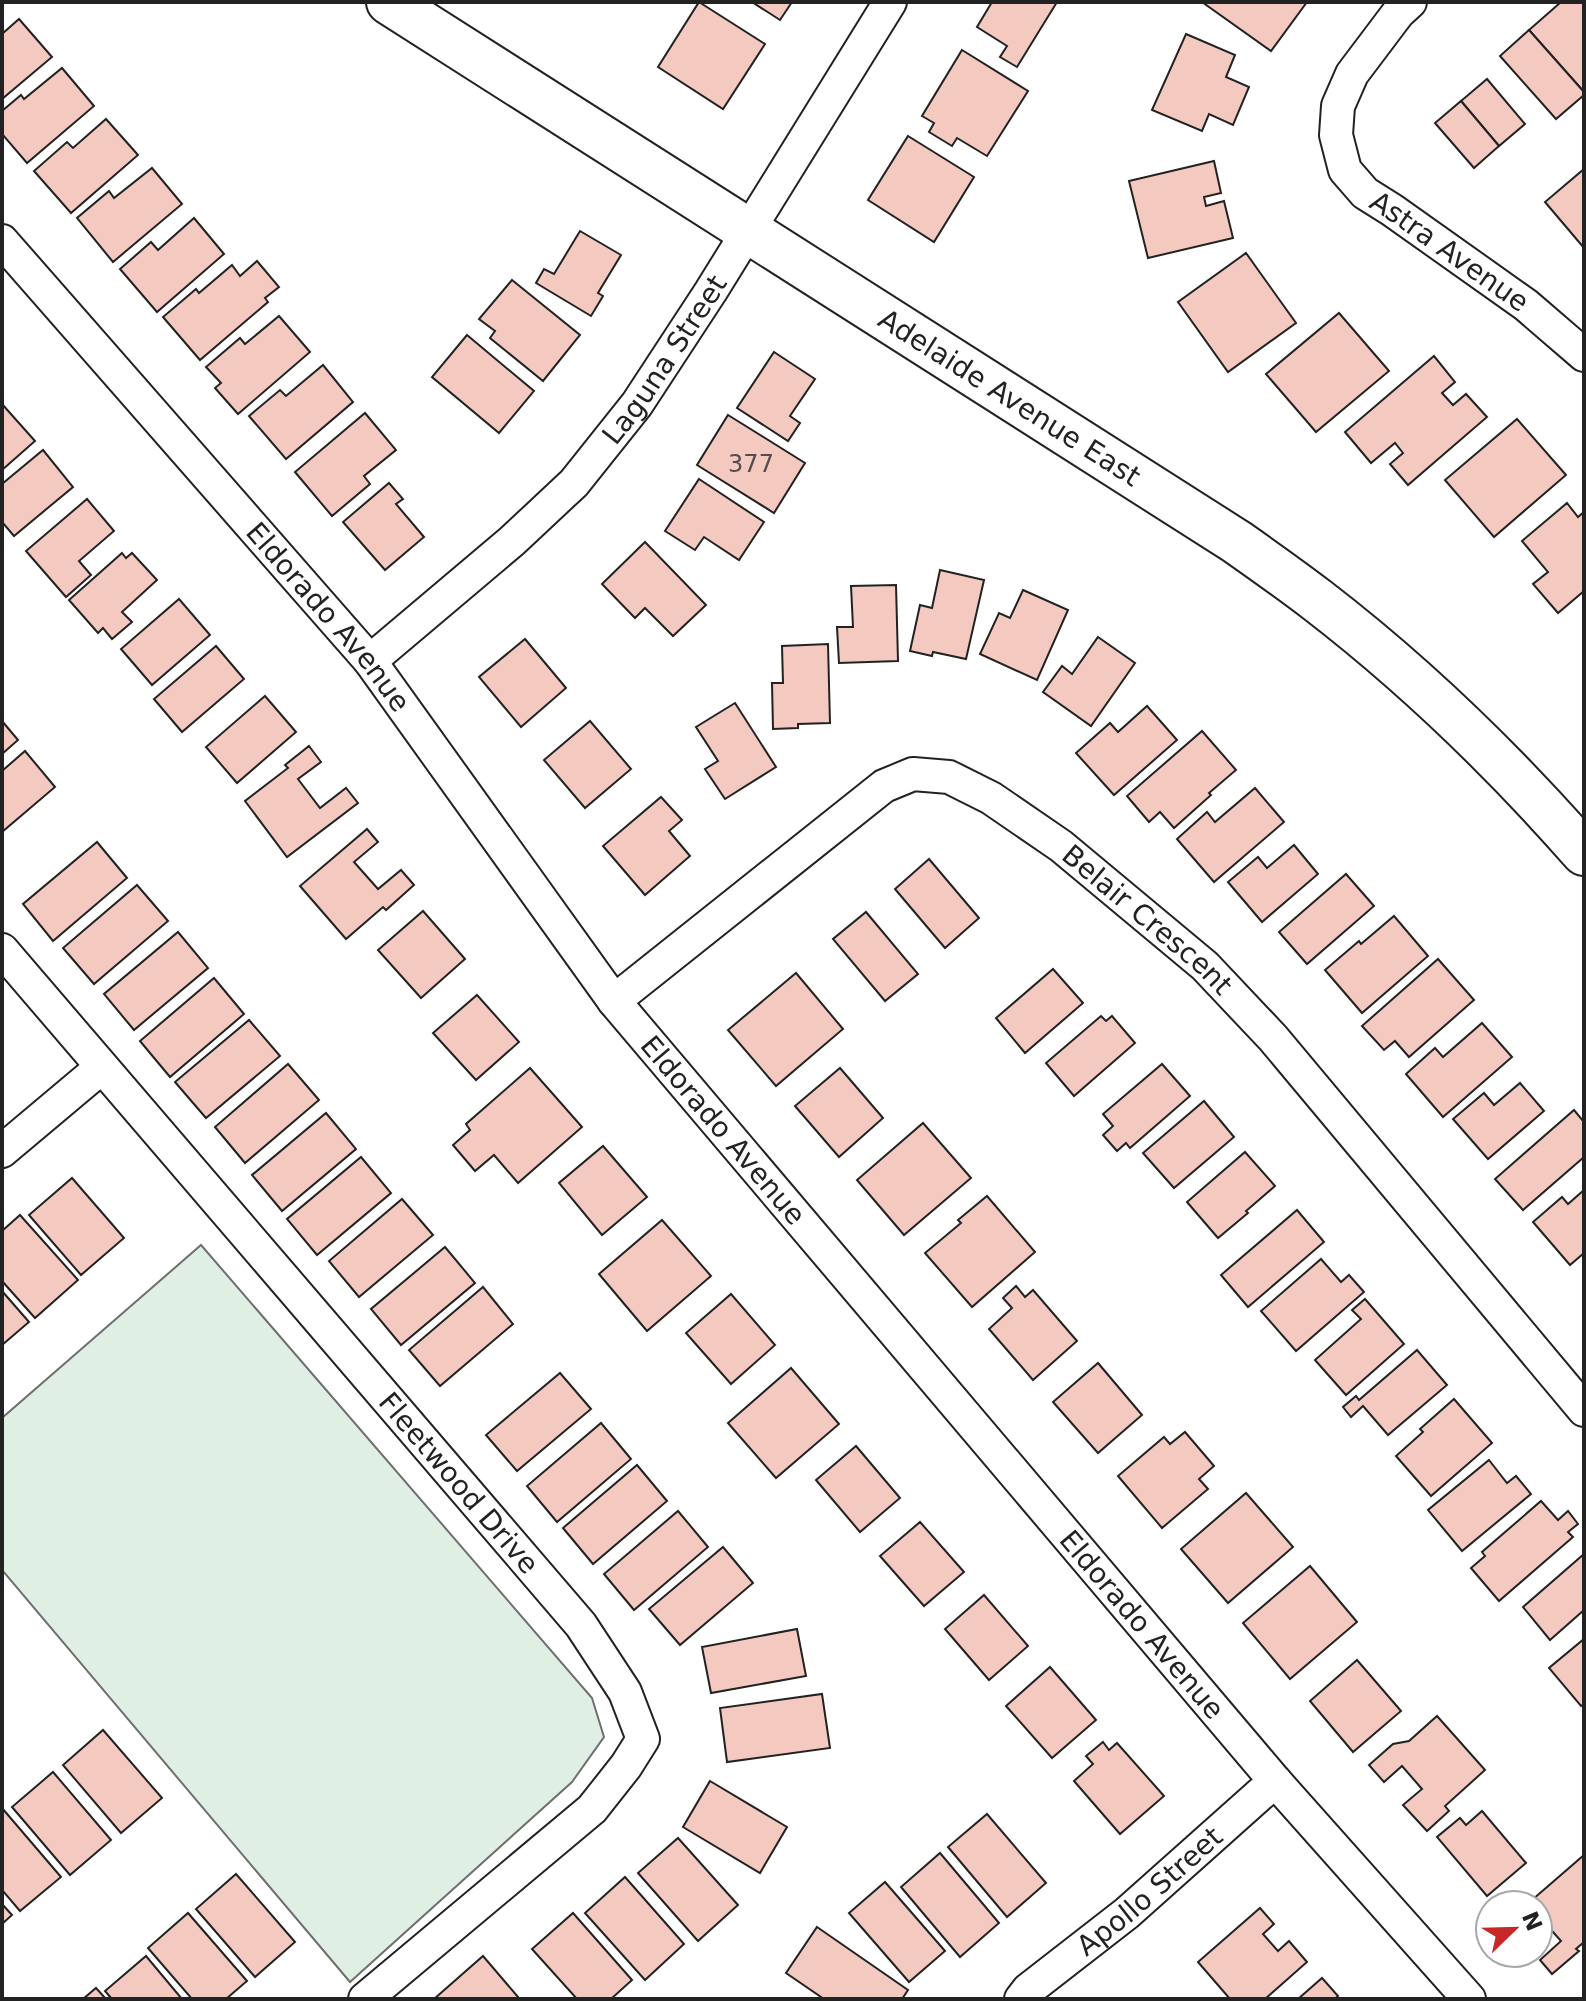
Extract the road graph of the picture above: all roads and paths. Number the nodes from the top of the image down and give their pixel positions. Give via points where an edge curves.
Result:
1 (389, 2) edge
2 (890, 2) edge
3 (1410, 2) edge
4 (748, 231) junction
5 (2, 241) edge
6 (1584, 355) edge
7 (370, 661) junction
8 (1584, 853) edge
9 (2, 950) edge
10 (614, 1001) junction
11 (102, 1067) junction
12 (2, 1151) edge
13 (1584, 1410) edge
14 (1275, 1781) junction
15 (365, 1999) edge
16 (1021, 1999) edge
17 (1469, 1999) edge

1 - 4 main road, Adelaide Avenue East
2 - 4 street, Laguna Street
3 - 6 street, Astra Avenue via 1352,74 1338,106 1336,135 1345,170 1365,193 1526,305
4 - 7 street, Laguna Street via 637,404 574,483
4 - 8 main road, Adelaide Avenue East via 1237,542 1317,600 1404,672 1542,805
5 - 7 street, Eldorado Avenue
7 - 10 street, Eldorado Avenue
9 - 11 street, Fleetwood Drive
10 - 13 street, Belair Crescent via 884,786 913,774 949,777 991,798 1061,846 1205,966 1292,1060
10 - 14 street, Eldorado Avenue
11 - 12 street
11 - 15 street, Fleetwood Drive via 581,1625 625,1692 643,1739 592,1809
14 - 16 street, Apollo Street
14 - 17 street, Eldorado Avenue

